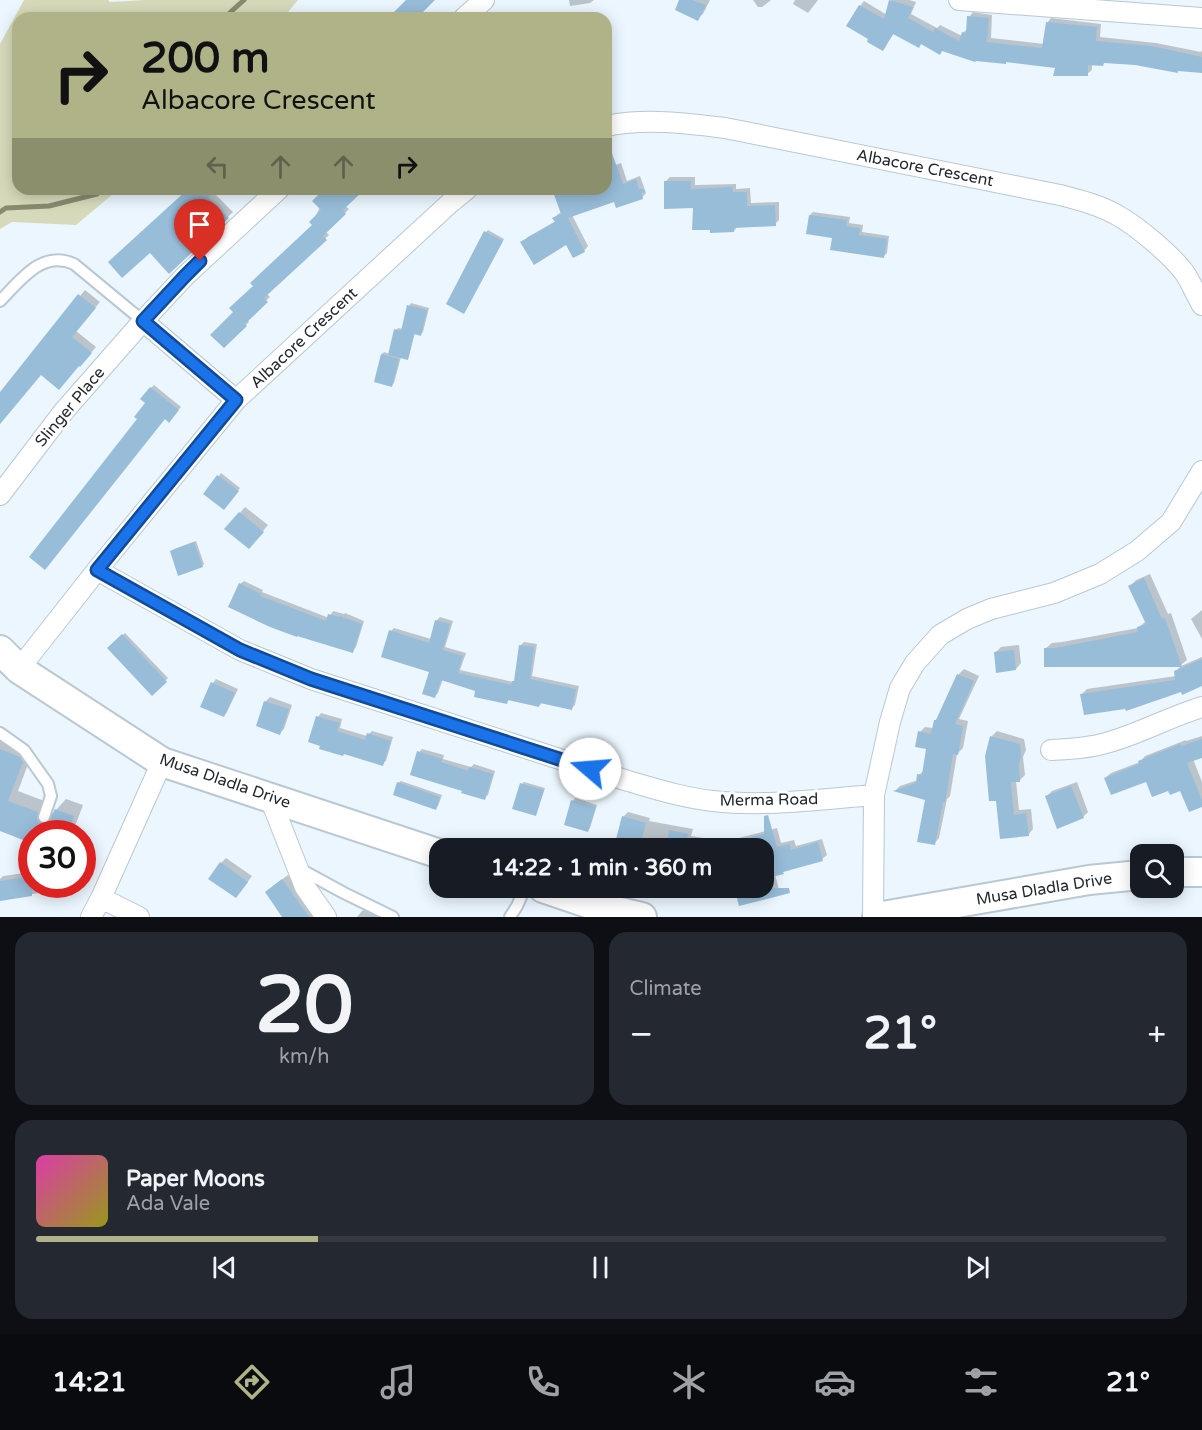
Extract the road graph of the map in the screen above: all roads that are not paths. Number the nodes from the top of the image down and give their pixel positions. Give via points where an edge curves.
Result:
1 (484, 0) edge
2 (959, 0) edge
3 (471, 12) edge
4 (1202, 18) edge
5 (612, 124) edge
6 (273, 195) edge
7 (460, 195) edge
8 (0, 302) edge
9 (1202, 305) edge
10 (143, 321) junction
11 (236, 400) junction
12 (1202, 471) edge
13 (0, 495) edge
14 (97, 570) junction
15 (10, 659) edge
16 (1202, 707) edge
17 (0, 733) edge
18 (1051, 750) dead end
19 (162, 762) junction
20 (874, 795) junction
21 (270, 798) junction
22 (45, 817) dead end
23 (429, 850) edge
24 (298, 868) junction
25 (1184, 872) edge
26 (1202, 872) edge
27 (1130, 876) edge
28 (101, 898) junction
29 (521, 898) edge
30 (572, 898) edge
31 (91, 917) edge
32 (140, 917) edge
33 (326, 917) edge
34 (393, 917) edge
35 (510, 917) edge
36 (642, 917) edge
37 (875, 917) edge

1 - 3 street
2 - 4 street
5 - 9 street, Albacore Crescent via 676,122 725,128 1089,203 1117,215 1166,253 1184,273
6 - 10 street, Slinger Place
7 - 11 street, Albacore Crescent
8 - 10 lane via 37,265 68,261
10 - 11 street
10 - 13 street, Slinger Place via 64,411
11 - 14 street, Albacore Crescent
12 - 20 street via 1171,522 1110,568 1054,593 991,609 940,635 915,663 900,688
14 - 15 street, Albacore Crescent
14 - 20 street, Merma Road via 240,650 311,679 628,781 712,801
15 - 19 street, Musa Dladla Drive
16 - 18 street via 1104,744
17 - 22 lane via 24,750 48,784 51,796
19 - 21 street, Musa Dladla Drive
19 - 28 street
20 - 37 street
21 - 23 street, Musa Dladla Drive
21 - 24 street
24 - 33 street via 305,887
24 - 34 lane
25 - 26 street
27 - 37 street, Musa Dladla Drive
28 - 31 street
28 - 32 street
29 - 35 lane
30 - 36 street

